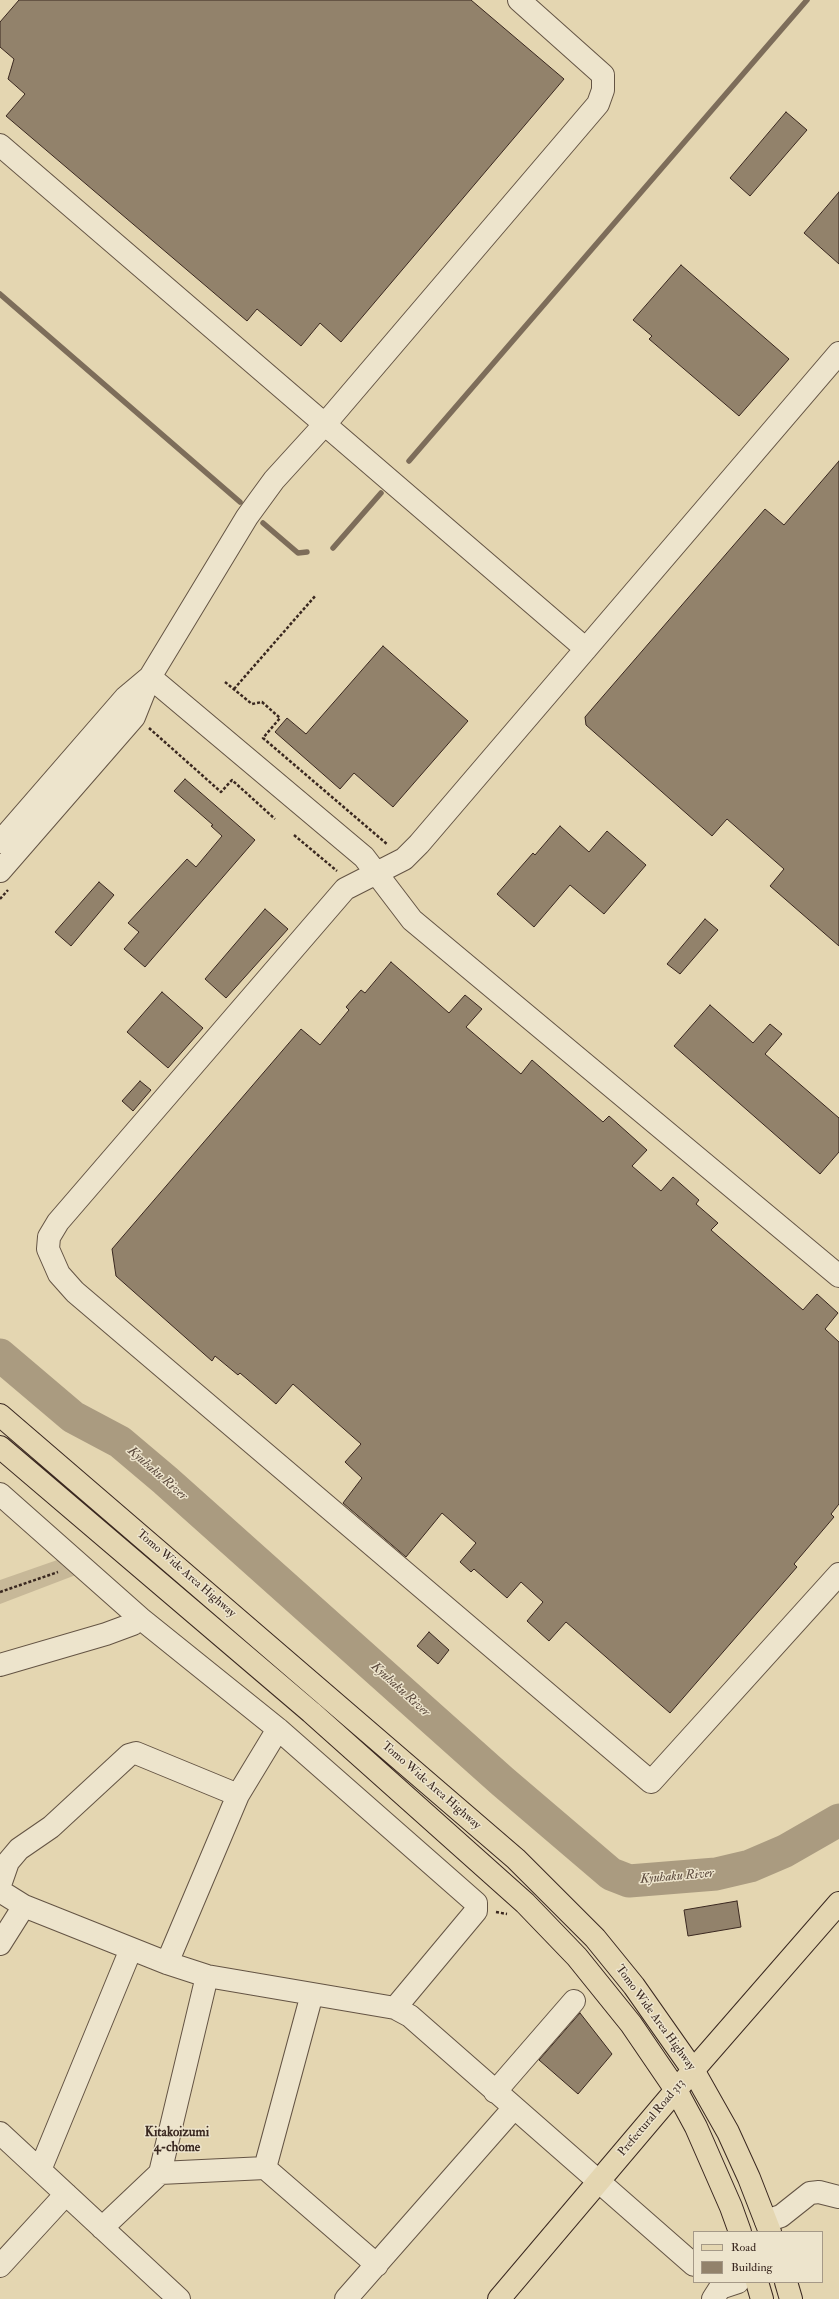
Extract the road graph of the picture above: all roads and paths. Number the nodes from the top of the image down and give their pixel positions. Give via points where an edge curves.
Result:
1 (519, 0) edge
2 (0, 145) edge
3 (839, 353) edge
4 (325, 424) junction
5 (316, 595) dead end
6 (586, 649) junction
7 (150, 677) junction
8 (225, 682) dead end
9 (234, 689) junction
10 (147, 729) dead end
11 (275, 819) dead end
12 (294, 835) dead end
13 (0, 842) edge
14 (391, 848) dead end
15 (339, 873) dead end
16 (376, 874) junction
17 (5, 879) edge
18 (0, 899) edge
19 (839, 1276) edge
20 (0, 1416) edge
21 (0, 1447) edge
22 (0, 1494) edge
23 (64, 1569) dead end
24 (839, 1574) edge
25 (0, 1592) edge
26 (140, 1618) junction
27 (0, 1665) edge
28 (278, 1729) junction
29 (238, 1795) junction
30 (0, 1885) edge
31 (0, 1891) edge
32 (839, 1903) edge
33 (24, 1906) junction
34 (483, 1911) junction
35 (508, 1914) dead end
36 (0, 1944) edge
37 (131, 1949) junction
38 (167, 1963) junction
39 (207, 1976) junction
40 (312, 1994) junction
41 (574, 2001) dead end
42 (395, 2008) junction
43 (694, 2070) junction
44 (676, 2090) junction
45 (495, 2092) junction
46 (514, 2109) junction
47 (0, 2133) edge
48 (265, 2168) junction
49 (40, 2170) junction
50 (160, 2173) junction
51 (599, 2181) junction
52 (66, 2194) junction
53 (839, 2197) edge
54 (768, 2227) edge
55 (102, 2228) junction
56 (740, 2231) edge
57 (693, 2264) edge
58 (377, 2265) junction
59 (0, 2266) edge
60 (757, 2283) edge
61 (786, 2283) edge
62 (179, 2299) edge
63 (346, 2299) edge
64 (499, 2299) edge
65 (762, 2299) edge
66 (791, 2299) edge

1 - 4 street via 603,75 603,90 598,104
2 - 4 street
3 - 6 street
4 - 6 street
4 - 7 street via 274,480 247,517
5 - 9 path
6 - 16 street via 419,844 404,859
7 - 13 street via 125,698
7 - 16 street via 364,857
7 - 17 street via 134,717
8 - 9 path
9 - 14 path via 252,704 262,702 280,718 263,738
10 - 11 path via 149,728 221,792 232,780
12 - 15 path
16 - 19 street via 412,920
16 - 24 street via 345,889 58,1222 49,1237 48,1249 59,1274 75,1292 651,1782
17 - 18 path
20 - 43 main road, Tomo Wide Area Highway via 521,1864 595,1938 634,1986
21 - 44 main road, Tomo Wide Area Highway via 210,1625 526,1903 577,1957 621,2011
22 - 26 street
23 - 25 path
26 - 27 street via 133,1624 106,1634
26 - 28 street
28 - 29 street
28 - 34 street via 467,1894
29 - 30 street via 136,1753 129,1755 51,1827 19,1849 8,1862
29 - 38 street
31 - 33 street
32 - 43 main road, Prefectural Road 313
33 - 36 street
33 - 37 street
34 - 35 path
34 - 42 street
37 - 38 street
37 - 49 street
38 - 39 street
39 - 40 street
39 - 50 street
40 - 42 street
40 - 48 street
41 - 45 street
42 - 45 street via 410,2016
43 - 44 main road, Prefectural Road 313
43 - 54 main road, Tomo Wide Area Highway via 728,2132
44 - 51 main road, Prefectural Road 313
44 - 56 main road, Tomo Wide Area Highway via 696,2127
45 - 46 street
46 - 51 street
46 - 58 street
47 - 49 street
48 - 50 street
48 - 58 street
49 - 52 street
50 - 55 street
51 - 57 street
51 - 64 main road, Prefectural Road 313
52 - 55 street
52 - 59 street
53 - 54 street via 819,2192 810,2194
55 - 62 street
58 - 63 street
60 - 65 main road
61 - 66 main road

